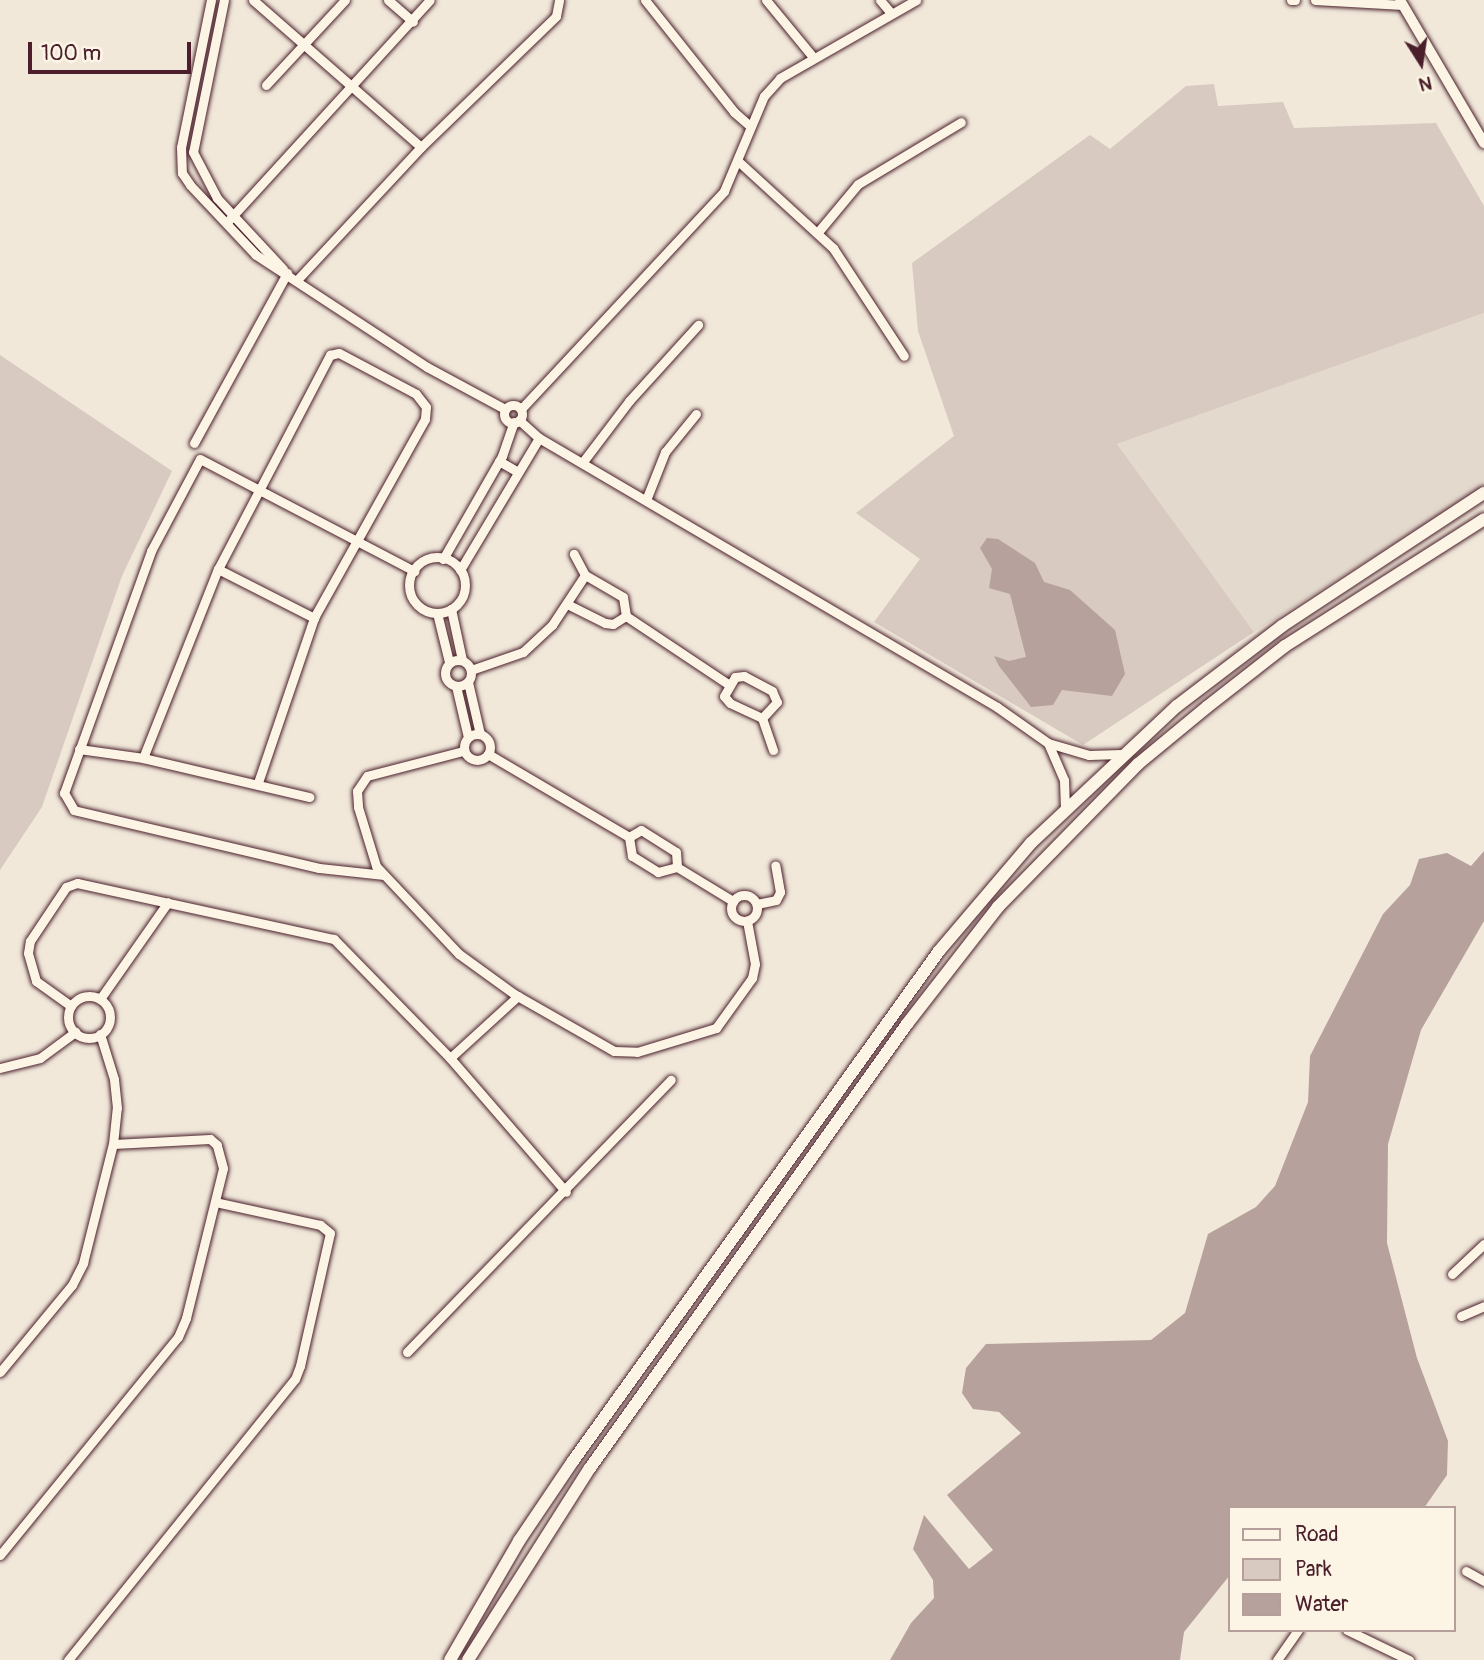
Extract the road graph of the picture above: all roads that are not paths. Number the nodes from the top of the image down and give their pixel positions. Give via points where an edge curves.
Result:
1 (211, 0) edge
2 (224, 0) edge
3 (253, 0) edge
4 (345, 0) edge
5 (388, 0) edge
6 (430, 0) edge
7 (559, 0) edge
8 (645, 0) edge
9 (766, 0) edge
10 (880, 0) edge
11 (916, 0) edge
12 (1315, 0) edge
13 (1402, 3) edge
14 (891, 13) junction
15 (413, 22) junction
16 (304, 45) junction
17 (813, 57) junction
18 (266, 85) dead end
19 (350, 86) junction
20 (961, 122) dead end
21 (750, 126) junction
22 (1484, 143) edge
23 (421, 148) junction
24 (738, 161) junction
25 (232, 216) junction
26 (225, 225) junction
27 (818, 232) junction
28 (287, 273) junction
29 (297, 280) junction
30 (698, 325) dead end
31 (904, 356) dead end
32 (505, 409) junction
33 (521, 409) junction
34 (696, 414) dead end
35 (516, 421) junction
36 (539, 438) junction
37 (194, 443) dead end
38 (499, 461) junction
39 (582, 463) junction
40 (518, 472) junction
41 (260, 491) junction
42 (1484, 493) edge
43 (646, 500) junction
44 (1484, 519) edge
45 (357, 540) junction
46 (574, 554) dead end
47 (443, 559) junction
48 (218, 569) junction
49 (460, 570) junction
50 (414, 571) junction
51 (585, 575) junction
52 (567, 604) junction
53 (451, 609) junction
54 (437, 613) junction
55 (626, 616) junction
56 (314, 618) junction
57 (462, 660) junction
58 (449, 662) junction
59 (471, 670) junction
60 (468, 682) junction
61 (728, 684) junction
62 (456, 686) junction
63 (762, 718) junction
64 (480, 734) junction
65 (468, 737) junction
66 (1048, 743) junction
67 (79, 749) junction
68 (773, 750) dead end
69 (463, 751) junction
70 (488, 754) junction
71 (1121, 754) junction
72 (144, 758) junction
73 (257, 785) junction
74 (309, 797) dead end
75 (1065, 808) junction
76 (629, 837) junction
77 (775, 865) dead end
78 (677, 867) junction
79 (384, 876) junction
80 (733, 901) junction
81 (168, 902) junction
82 (757, 904) junction
83 (747, 921) junction
84 (518, 996) junction
85 (100, 999) junction
86 (71, 1006) junction
87 (75, 1032) junction
88 (100, 1034) junction
89 (450, 1058) junction
90 (0, 1068) edge
91 (670, 1080) dead end
92 (113, 1144) junction
93 (566, 1192) junction
94 (215, 1202) junction
95 (1484, 1244) edge
96 (1452, 1274) dead end
97 (1484, 1306) edge
98 (1461, 1316) dead end
99 (407, 1352) dead end
100 (0, 1372) edge
101 (0, 1555) edge
102 (1466, 1571) dead end
103 (1484, 1581) edge
104 (1297, 1632) edge
105 (1351, 1632) edge
106 (68, 1660) edge
107 (450, 1660) edge
108 (468, 1660) edge
109 (1277, 1660) edge
110 (1409, 1660) edge

1 - 26 street via 180,164 190,186
2 - 25 street via 192,152 202,176
3 - 16 street
4 - 16 street
5 - 15 street
6 - 15 street
7 - 23 street via 556,16
8 - 21 street
9 - 17 street
10 - 14 street
11 - 14 street
12 - 13 street
13 - 22 street
14 - 17 street
15 - 19 street
16 - 18 street
16 - 19 street
17 - 21 street via 780,78 764,96
19 - 23 street
19 - 25 street
20 - 27 street via 858,184
21 - 24 street
23 - 29 street
24 - 27 street
24 - 33 street via 712,206
25 - 26 street
25 - 28 street
26 - 28 street via 256,255
27 - 31 street
28 - 29 street
28 - 37 street
29 - 32 street via 427,367
30 - 39 street via 636,392
32 - 33 street via 514,405
32 - 35 street via 506,419
33 - 35 street
34 - 43 street via 665,452
35 - 36 street
35 - 38 street
36 - 39 street
36 - 40 street
38 - 40 street
38 - 47 street
39 - 43 street
40 - 49 street
41 - 45 street
41 - 45 street via 330,355 339,353 416,394 426,407 425,419
41 - 48 street
41 - 67 street via 200,459 151,551
42 - 71 main road via 1282,626
43 - 66 street via 997,707
44 - 108 main road via 1296,639 1206,707 1138,764 998,907 907,1024 590,1468
45 - 50 street
45 - 56 street
46 - 51 street
47 - 49 street
47 - 50 street via 430,559
48 - 56 street
48 - 72 street
49 - 53 street via 465,590
50 - 54 street via 409,586 415,603
51 - 52 street
51 - 55 street via 624,597
52 - 55 street via 605,623
52 - 59 street via 523,652
53 - 54 street
53 - 57 street
54 - 58 street
55 - 61 street
56 - 73 street
57 - 58 street
57 - 59 street
58 - 62 street via 445,677
59 - 60 street
60 - 62 street
60 - 64 street
61 - 63 street via 724,696 730,703
61 - 63 street via 744,676 772,691 777,702
62 - 65 street
63 - 68 street
64 - 65 street
64 - 70 street via 489,741
65 - 69 street
66 - 71 street via 1089,755
66 - 75 street via 1064,780
67 - 72 street
67 - 79 street via 64,793 74,810 319,868
69 - 70 street via 477,761
69 - 79 street via 379,771 361,783 358,807 372,855
70 - 76 street
71 - 75 main road
72 - 73 street
73 - 74 street
75 - 107 main road via 939,951 841,1086 565,1472
76 - 78 street via 628,850 650,867 665,873
76 - 78 street via 641,830 649,832 676,852
77 - 82 street via 780,892 776,900
78 - 80 street
79 - 84 street via 459,954
80 - 82 street via 746,895
80 - 83 street via 733,916
81 - 85 street
81 - 86 street via 77,883 66,887 30,941 28,953 36,981
81 - 89 street via 334,939
82 - 83 street via 756,915
83 - 84 street via 755,964 752,978 716,1028 636,1052 614,1051
84 - 89 street
85 - 86 street via 81,997
85 - 88 street via 110,1015
86 - 87 street via 68,1020
87 - 88 street via 88,1037
87 - 90 street via 40,1058
88 - 92 street via 114,1079
89 - 93 street
91 - 93 street
92 - 94 street via 210,1139 217,1144 223,1168
92 - 100 street via 83,1263 72,1285
93 - 99 street
94 - 101 street via 178,1337
94 - 106 street via 320,1225 330,1233 300,1366 295,1379
95 - 96 street
97 - 98 street
102 - 103 street
104 - 109 street
105 - 110 street

